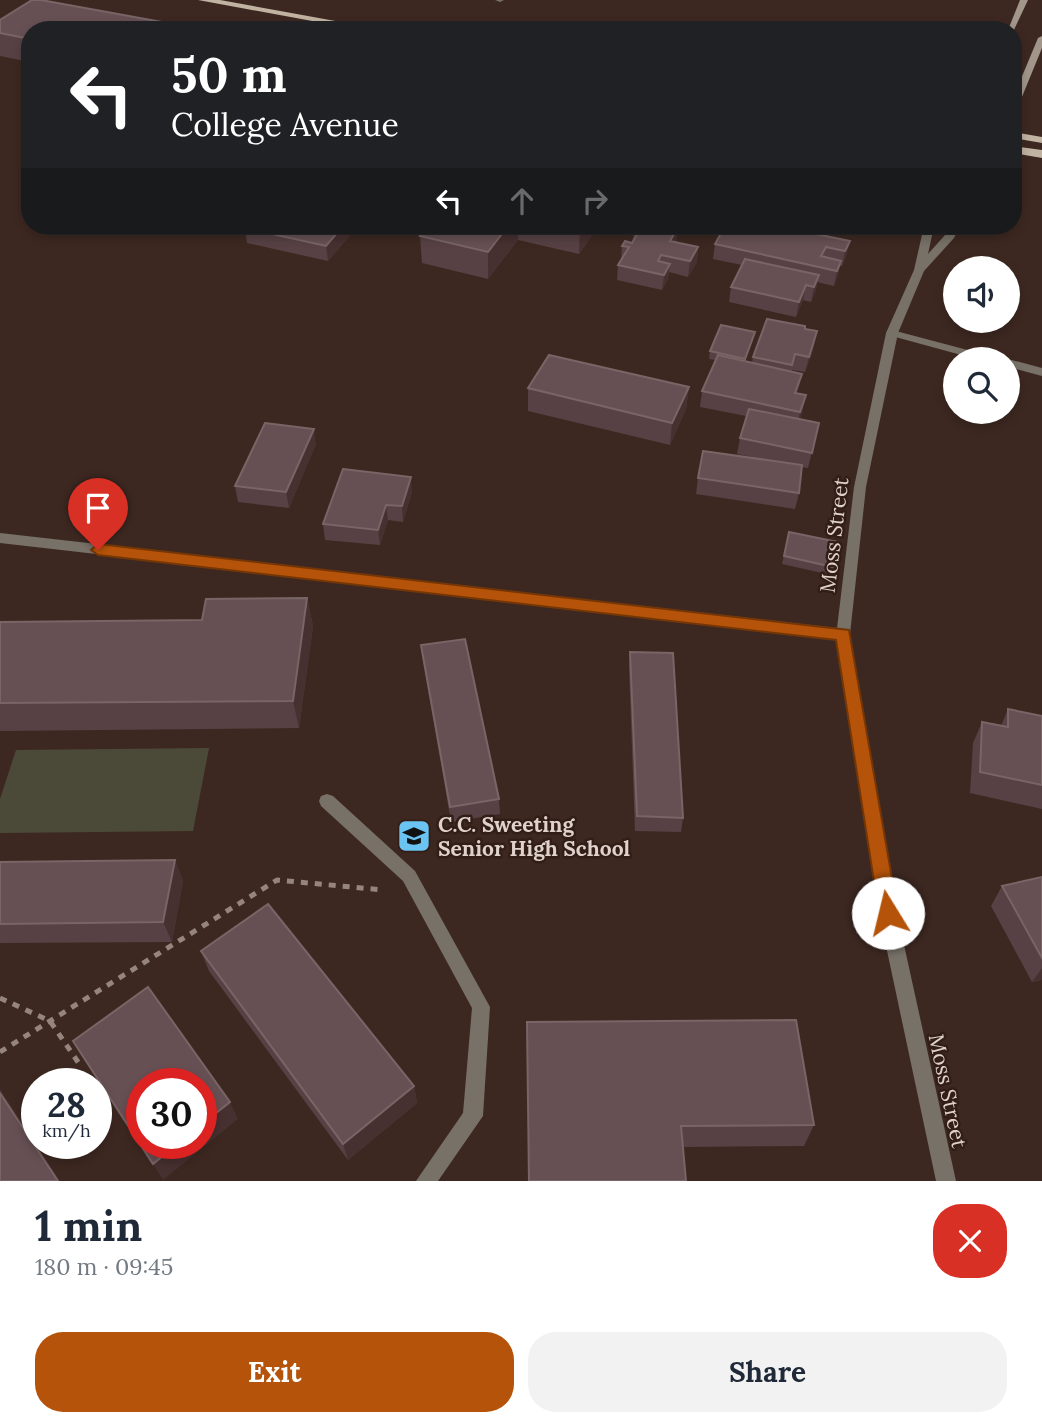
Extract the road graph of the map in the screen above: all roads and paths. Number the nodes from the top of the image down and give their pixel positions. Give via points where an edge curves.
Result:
1 (203, 0) edge
2 (1024, 0) edge
3 (327, 21) edge
4 (1016, 21) edge
5 (1042, 38) edge
6 (1022, 87) edge
7 (1022, 137) edge
8 (1042, 140) edge
9 (1022, 151) edge
10 (1042, 154) edge
11 (927, 235) edge
12 (950, 235) edge
13 (919, 270) junction
14 (892, 334) junction
15 (943, 347) edge
16 (1020, 366) edge
17 (1042, 372) edge
18 (0, 538) edge
19 (843, 634) junction
20 (327, 800) dead end
21 (418, 894) junction
22 (0, 998) edge
23 (50, 1021) junction
24 (0, 1052) edge
25 (80, 1065) edge
26 (426, 1181) edge
27 (946, 1181) edge

1 - 3 main road
2 - 4 main road
5 - 6 main road
7 - 8 main road
9 - 10 main road
11 - 13 street, Moss Street
12 - 13 street, Moss Street
13 - 14 street, Moss Street
14 - 15 street
14 - 19 street, Moss Street via 860,488
16 - 17 street
18 - 19 street
19 - 27 street, Moss Street via 888,913
20 - 21 street via 409,876
21 - 23 path via 277,880
21 - 26 street via 481,1007 473,1116
22 - 23 path
23 - 24 path
23 - 25 path

